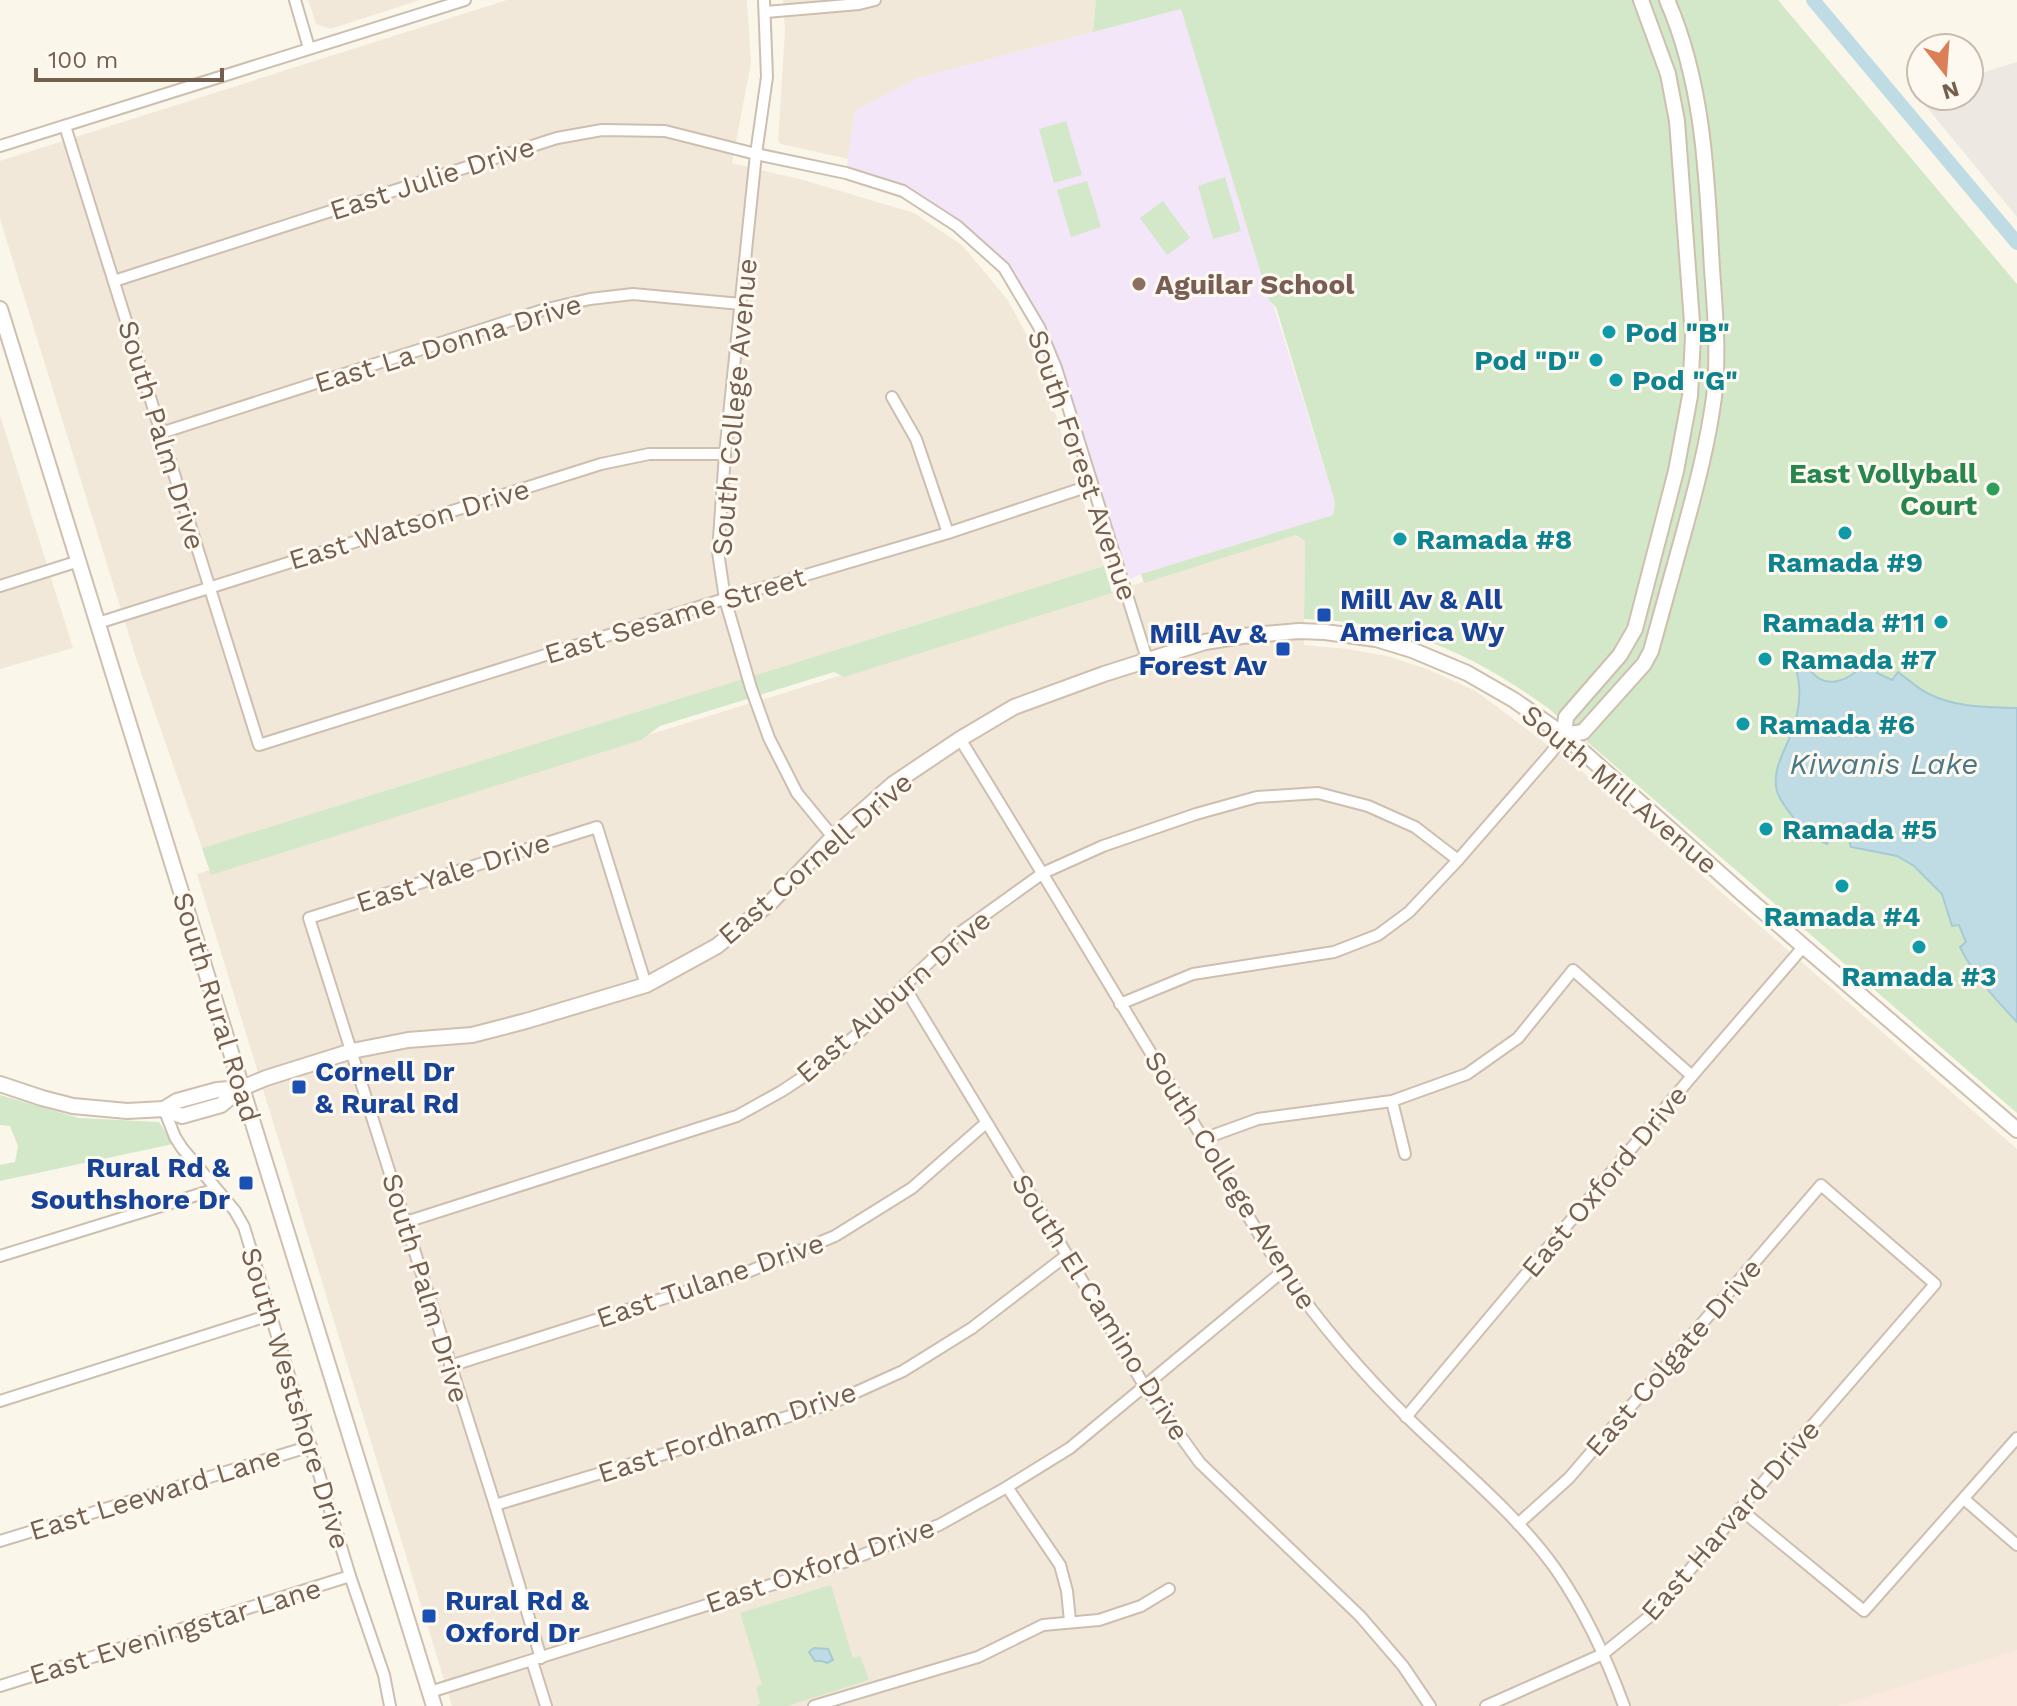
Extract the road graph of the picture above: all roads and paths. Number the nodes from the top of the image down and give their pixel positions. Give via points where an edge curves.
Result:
1 (295, 0) edge
2 (465, 0) edge
3 (764, 0) edge
4 (875, 0) edge
5 (1641, 0) edge
6 (1667, 0) edge
7 (766, 12) junction
8 (309, 48) junction
9 (65, 126) junction
10 (0, 146) edge
11 (756, 154) junction
12 (114, 281) junction
13 (741, 304) junction
14 (0, 309) edge
15 (892, 397) dead end
16 (1689, 406) junction
17 (1712, 409) junction
18 (161, 433) junction
19 (725, 454) junction
20 (1092, 485) junction
21 (948, 533) junction
22 (79, 561) junction
23 (0, 586) edge
24 (209, 587) junction
25 (725, 599) junction
26 (98, 623) junction
27 (1147, 659) junction
28 (1590, 689) junction
29 (1607, 705) junction
30 (1564, 735) junction
31 (960, 739) junction
32 (259, 745) joint
33 (833, 837) junction
34 (1458, 860) junction
35 (1043, 873) junction
36 (309, 918) joint
37 (1804, 946) junction
38 (646, 985) junction
39 (904, 986) junction
40 (1120, 1004) junction
41 (352, 1051) junction
42 (1692, 1076) junction
43 (0, 1084) edge
44 (242, 1088) junction
45 (1392, 1101) junction
46 (164, 1109) junction
47 (986, 1123) junction
48 (2017, 1130) edge
49 (1203, 1139) junction
50 (1405, 1154) dead end
51 (1821, 1185) joint
52 (216, 1189) junction
53 (406, 1222) junction
54 (1067, 1255) junction
55 (0, 1256) edge
56 (1283, 1271) junction
57 (270, 1315) junction
58 (450, 1366) junction
59 (1145, 1387) junction
60 (0, 1401) edge
61 (1406, 1417) junction
62 (2017, 1438) edge
63 (311, 1446) junction
64 (1007, 1487) junction
65 (1964, 1499) junction
66 (495, 1505) junction
67 (1740, 1509) junction
68 (1518, 1524) junction
69 (0, 1541) edge
70 (2017, 1545) edge
71 (350, 1576) junction
72 (1169, 1589) dead end
73 (1070, 1621) junction
74 (1603, 1654) junction
75 (537, 1659) junction
76 (0, 1686) edge
77 (432, 1699) edge
78 (390, 1706) edge
79 (546, 1706) edge
80 (814, 1706) edge
81 (1430, 1706) edge
82 (1486, 1706) edge
83 (1624, 1706) edge

1 - 8 street
2 - 8 street
3 - 7 street, South College Avenue
4 - 7 street
5 - 16 street via 1668,74 1677,121 1693,336
6 - 17 street via 1682,40 1703,136 1715,324
7 - 11 street, South College Avenue via 767,77
8 - 9 street
9 - 10 street
9 - 12 street, South Palm Drive
11 - 12 street, East Julie Drive via 665,131 602,130 557,138
11 - 13 street, South College Avenue
11 - 20 street, South Forest Avenue via 903,191 957,226 1004,268 1056,368
12 - 18 street, South Palm Drive
13 - 18 street, East La Donna Drive via 633,294 590,299
13 - 19 street, South College Avenue
14 - 22 street, South Rural Road
15 - 21 street via 916,439
16 - 17 street
16 - 28 street via 1635,629
17 - 29 street via 1700,473 1651,651
18 - 24 street, South Palm Drive
19 - 24 street, East Watson Drive via 649,454 601,464
19 - 25 street, South College Avenue via 718,552
20 - 21 street, East Sesame Street
20 - 27 street, South Forest Avenue
21 - 25 street, East Sesame Street
22 - 23 street
22 - 26 street, South Rural Road
24 - 26 street, East Watson Drive
24 - 32 street, South Palm Drive
25 - 32 street, East Sesame Street
25 - 33 street, South College Avenue via 769,738 797,793
26 - 44 street, South Rural Road
27 - 30 street, South Mill Avenue via 1223,638 1274,632 1376,639 1467,673
27 - 31 street, East Cornell Drive via 1014,707
28 - 29 street
28 - 30 street via 1566,717
29 - 30 street via 1583,732
30 - 34 street
30 - 37 street, South Mill Avenue
31 - 33 street, East Cornell Drive via 893,784
31 - 35 street, South College Avenue
33 - 38 street, East Cornell Drive via 771,902 717,946
34 - 35 street, East Auburn Drive via 1415,827 1368,806 1318,793 1257,797 1196,814
34 - 40 street via 1409,912 1378,935 1334,952 1193,974
35 - 39 street, East Auburn Drive via 961,932
35 - 40 street, South College Avenue
36 - 38 street, East Yale Drive via 597,827
36 - 41 street, South Palm Drive
37 - 42 street, East Oxford Drive
37 - 48 street, South Mill Avenue
38 - 41 street, East Cornell Drive via 472,1035
39 - 47 street, South El Camino Drive
39 - 53 street, East Auburn Drive via 827,1061 737,1116
40 - 49 street, South College Avenue
41 - 44 street, East Cornell Drive
41 - 53 street, South Palm Drive
42 - 45 street via 1573,970 1518,1038 1467,1074
42 - 61 street, East Oxford Drive
43 - 46 street, East Cornell Drive via 73,1106
44 - 46 street, East Cornell Drive via 221,1105 182,1116
44 - 77 street, South Rural Road
45 - 49 street via 1258,1119
45 - 50 street
46 - 52 street, South Westshore Drive via 182,1148
47 - 54 street, South El Camino Drive
47 - 58 street, East Tulane Drive via 912,1188 835,1236 750,1271
49 - 56 street, South College Avenue
51 - 67 street, East Harvard Drive via 1935,1284
51 - 68 street, East Colgate Drive via 1569,1478
52 - 55 street
52 - 57 street, South Westshore Drive via 244,1227
53 - 58 street, South Palm Drive
54 - 59 street, South El Camino Drive
54 - 66 street, East Fordham Drive via 972,1328 903,1371 830,1404
56 - 59 street, East Oxford Drive
56 - 61 street, South College Avenue via 1342,1350
57 - 60 street
57 - 63 street, South Westshore Drive
58 - 66 street, South Palm Drive
59 - 64 street, East Oxford Drive via 1070,1448
59 - 81 street, South El Camino Drive via 1200,1463 1360,1616
61 - 68 street, South College Avenue
62 - 65 street
63 - 69 street, East Leeward Lane
63 - 71 street, South Westshore Drive
64 - 73 street via 1060,1565
64 - 75 street, East Oxford Drive via 939,1525 847,1561
65 - 67 street via 1864,1611
65 - 70 street
66 - 75 street, South Palm Drive
67 - 74 street, East Harvard Drive via 1655,1612
68 - 74 street, South College Avenue via 1561,1577
71 - 76 street, East Eveningstar Lane
71 - 78 street, South Westshore Drive
72 - 73 street via 1141,1606 1099,1620
73 - 80 street via 1043,1625 978,1657
74 - 82 street, East Harvard Drive
74 - 83 street, South College Avenue
75 - 77 street, East Oxford Drive
75 - 79 street, South Palm Drive

